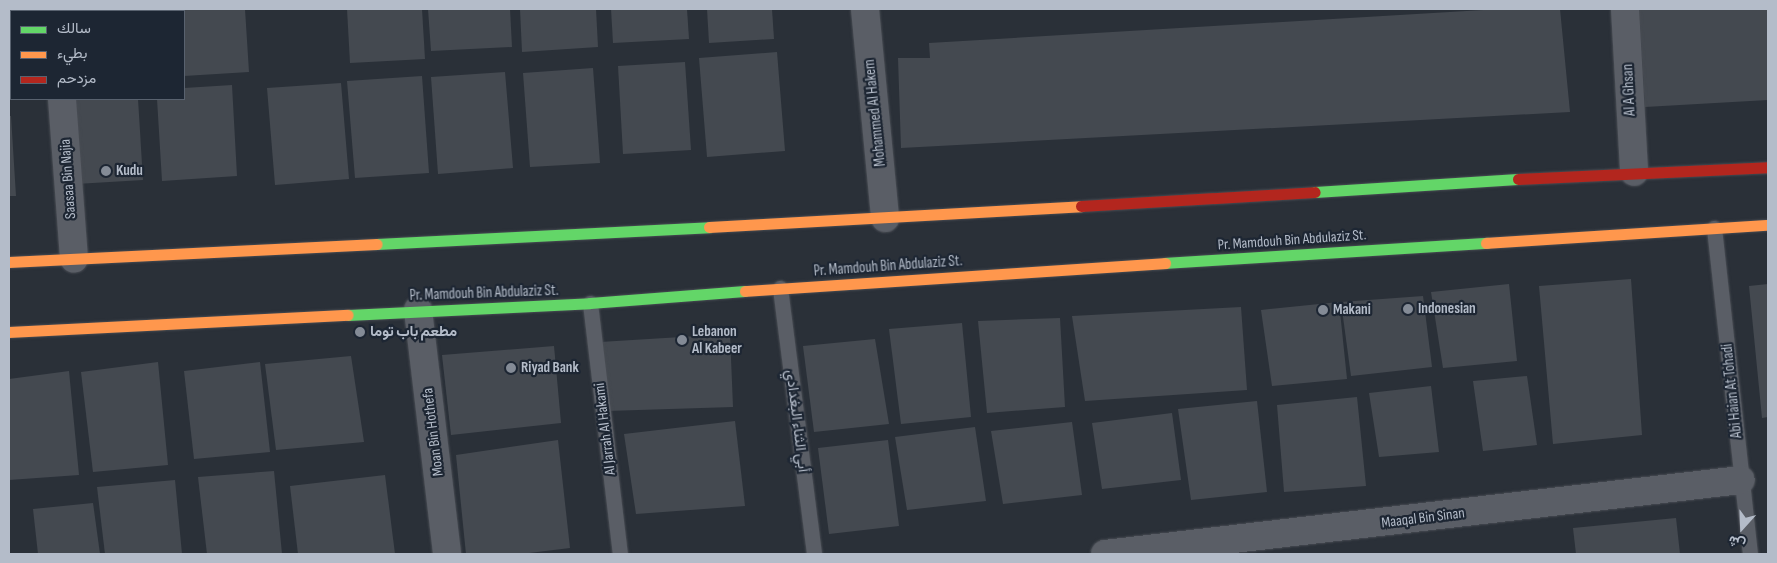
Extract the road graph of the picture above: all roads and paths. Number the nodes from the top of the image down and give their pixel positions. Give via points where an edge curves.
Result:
1 (864, 9) edge
2 (1625, 9) edge
3 (62, 100) edge
4 (1768, 167) edge
5 (1634, 172) junction
6 (886, 218) junction
7 (1768, 225) edge
8 (1714, 228) junction
9 (74, 260) junction
10 (9, 262) edge
11 (780, 288) junction
12 (590, 303) junction
13 (418, 310) junction
14 (9, 332) edge
15 (1741, 480) junction
16 (1252, 546) edge
17 (447, 554) edge
18 (620, 554) edge
19 (814, 554) edge
20 (1105, 554) edge
21 (1750, 554) edge

1 - 6 street, Mohammed Al Hakem
2 - 5 street, Al A Ghsan
3 - 9 street, Saasaa Bin Najia
4 - 5 street
5 - 6 street
6 - 9 street
7 - 8 street, Pr. Mamdouh Bin Abdulaziz St.
8 - 11 street, Pr. Mamdouh Bin Abdulaziz St.
8 - 15 lane, Abi Haian At Tohadi
9 - 10 street
11 - 12 street, Pr. Mamdouh Bin Abdulaziz St.
11 - 19 lane, أبي الثناء البغدادي
12 - 13 street, Pr. Mamdouh Bin Abdulaziz St.
12 - 18 lane, Al Jarrah Al Hakami
13 - 14 street, Pr. Mamdouh Bin Abdulaziz St.
13 - 17 street, Moan Bin Hothefa
15 - 16 street, Maaqal Bin Sinan
15 - 21 lane, Abi Haian At Tohadi
16 - 20 street, Maaqal Bin Sinan

